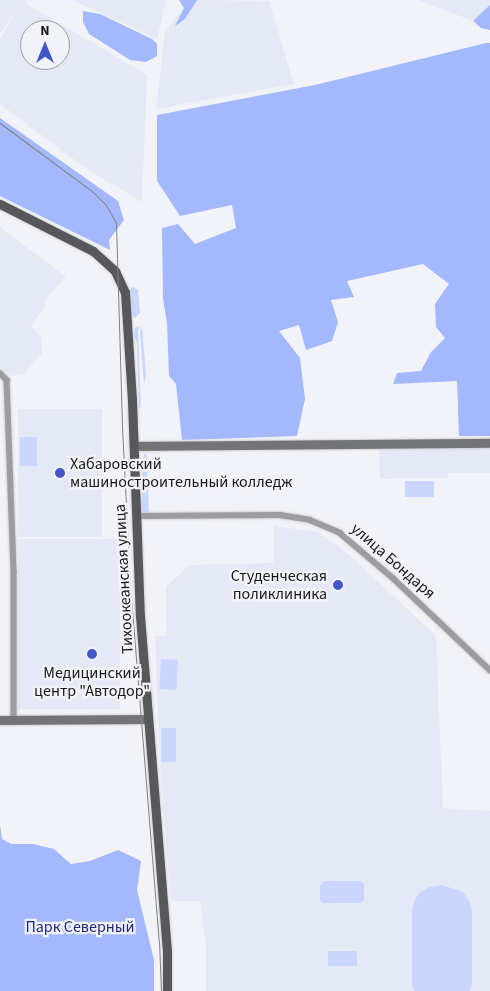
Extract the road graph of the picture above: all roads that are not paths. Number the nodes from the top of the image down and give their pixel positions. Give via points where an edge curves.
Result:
1 (0, 204) edge
2 (0, 373) edge
3 (490, 443) edge
4 (134, 446) junction
5 (136, 516) junction
6 (490, 670) edge
7 (148, 719) junction
8 (0, 720) edge
9 (14, 720) junction
10 (167, 991) edge

1 - 4 main road, Тихоокеанская улица via 80,243 103,258 115,271 123,286 126,302
2 - 9 street via 7,380 14,572
3 - 4 main road
4 - 5 main road, Тихоокеанская улица
5 - 6 street, улица Бондаря via 280,515 310,520 346,538
5 - 7 main road, Тихоокеанская улица
7 - 9 main road
7 - 10 main road, Тихоокеанская улица via 167,951
8 - 9 main road

